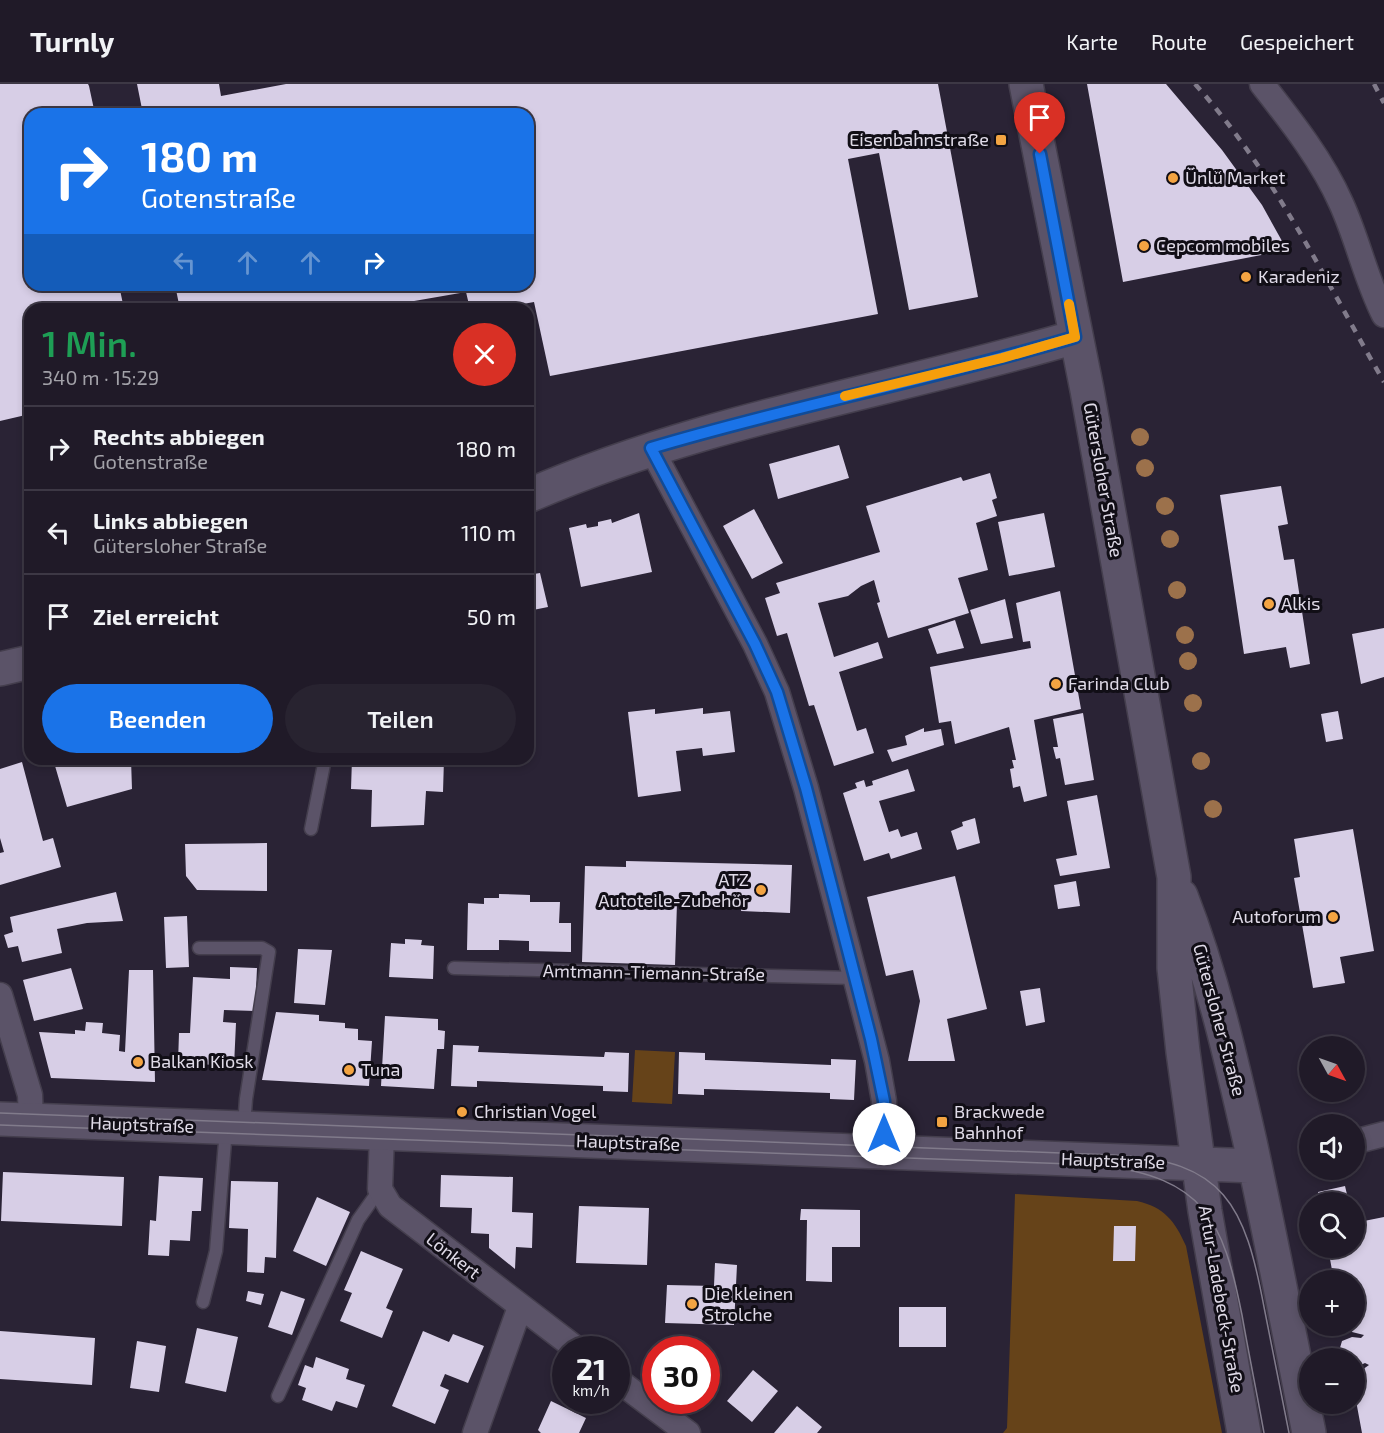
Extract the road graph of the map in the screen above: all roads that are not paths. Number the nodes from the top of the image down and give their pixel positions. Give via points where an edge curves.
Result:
1 (1026, 84) edge
2 (1262, 84) edge
3 (1384, 315) edge
4 (1075, 337) junction
5 (651, 448) junction
6 (534, 493) edge
7 (24, 663) edge
8 (0, 669) edge
9 (324, 765) edge
10 (311, 828) dead end
11 (1174, 877) junction
12 (199, 948) dead end
13 (454, 968) dead end
14 (855, 978) junction
15 (0, 994) edge
16 (16, 1120) edge
17 (235, 1128) junction
18 (382, 1134) junction
19 (1384, 1134) edge
20 (1365, 1139) edge
21 (884, 1153) junction
22 (1199, 1164) junction
23 (1255, 1166) junction
24 (380, 1189) junction
25 (202, 1302) dead end
26 (520, 1307) junction
27 (559, 1336) edge
28 (630, 1390) edge
29 (278, 1396) dead end
30 (475, 1433) edge
31 (688, 1433) edge
32 (1244, 1433) edge
33 (1309, 1433) edge

1 - 4 street, Gütersloher Straße
2 - 3 street via 1340,200 1367,279
4 - 5 street via 742,421
4 - 11 street, Gütersloher Straße
5 - 6 street
5 - 14 street via 777,692
7 - 8 street
9 - 10 lane
11 - 22 street, Gütersloher Straße via 1174,968
11 - 23 street, Gütersloher Straße via 1204,955
12 - 17 lane via 262,948 269,952 246,1099
13 - 14 lane, Amtmann-Tiemann-Straße
14 - 21 street via 880,1081
15 - 16 street via 30,1095
16 - 17 street, Hauptstraße
17 - 18 street, Hauptstraße
17 - 25 lane via 226,1157 216,1251
18 - 21 street, Hauptstraße
18 - 24 street
19 - 20 street
21 - 22 street, Hauptstraße
22 - 23 street, Hauptstraße
22 - 32 street, Artur-Ladebeck-Straße
23 - 33 street
24 - 26 street, Lönkert via 390,1206
24 - 29 lane via 358,1220
26 - 27 street, Lönkert
26 - 30 street
28 - 31 street

